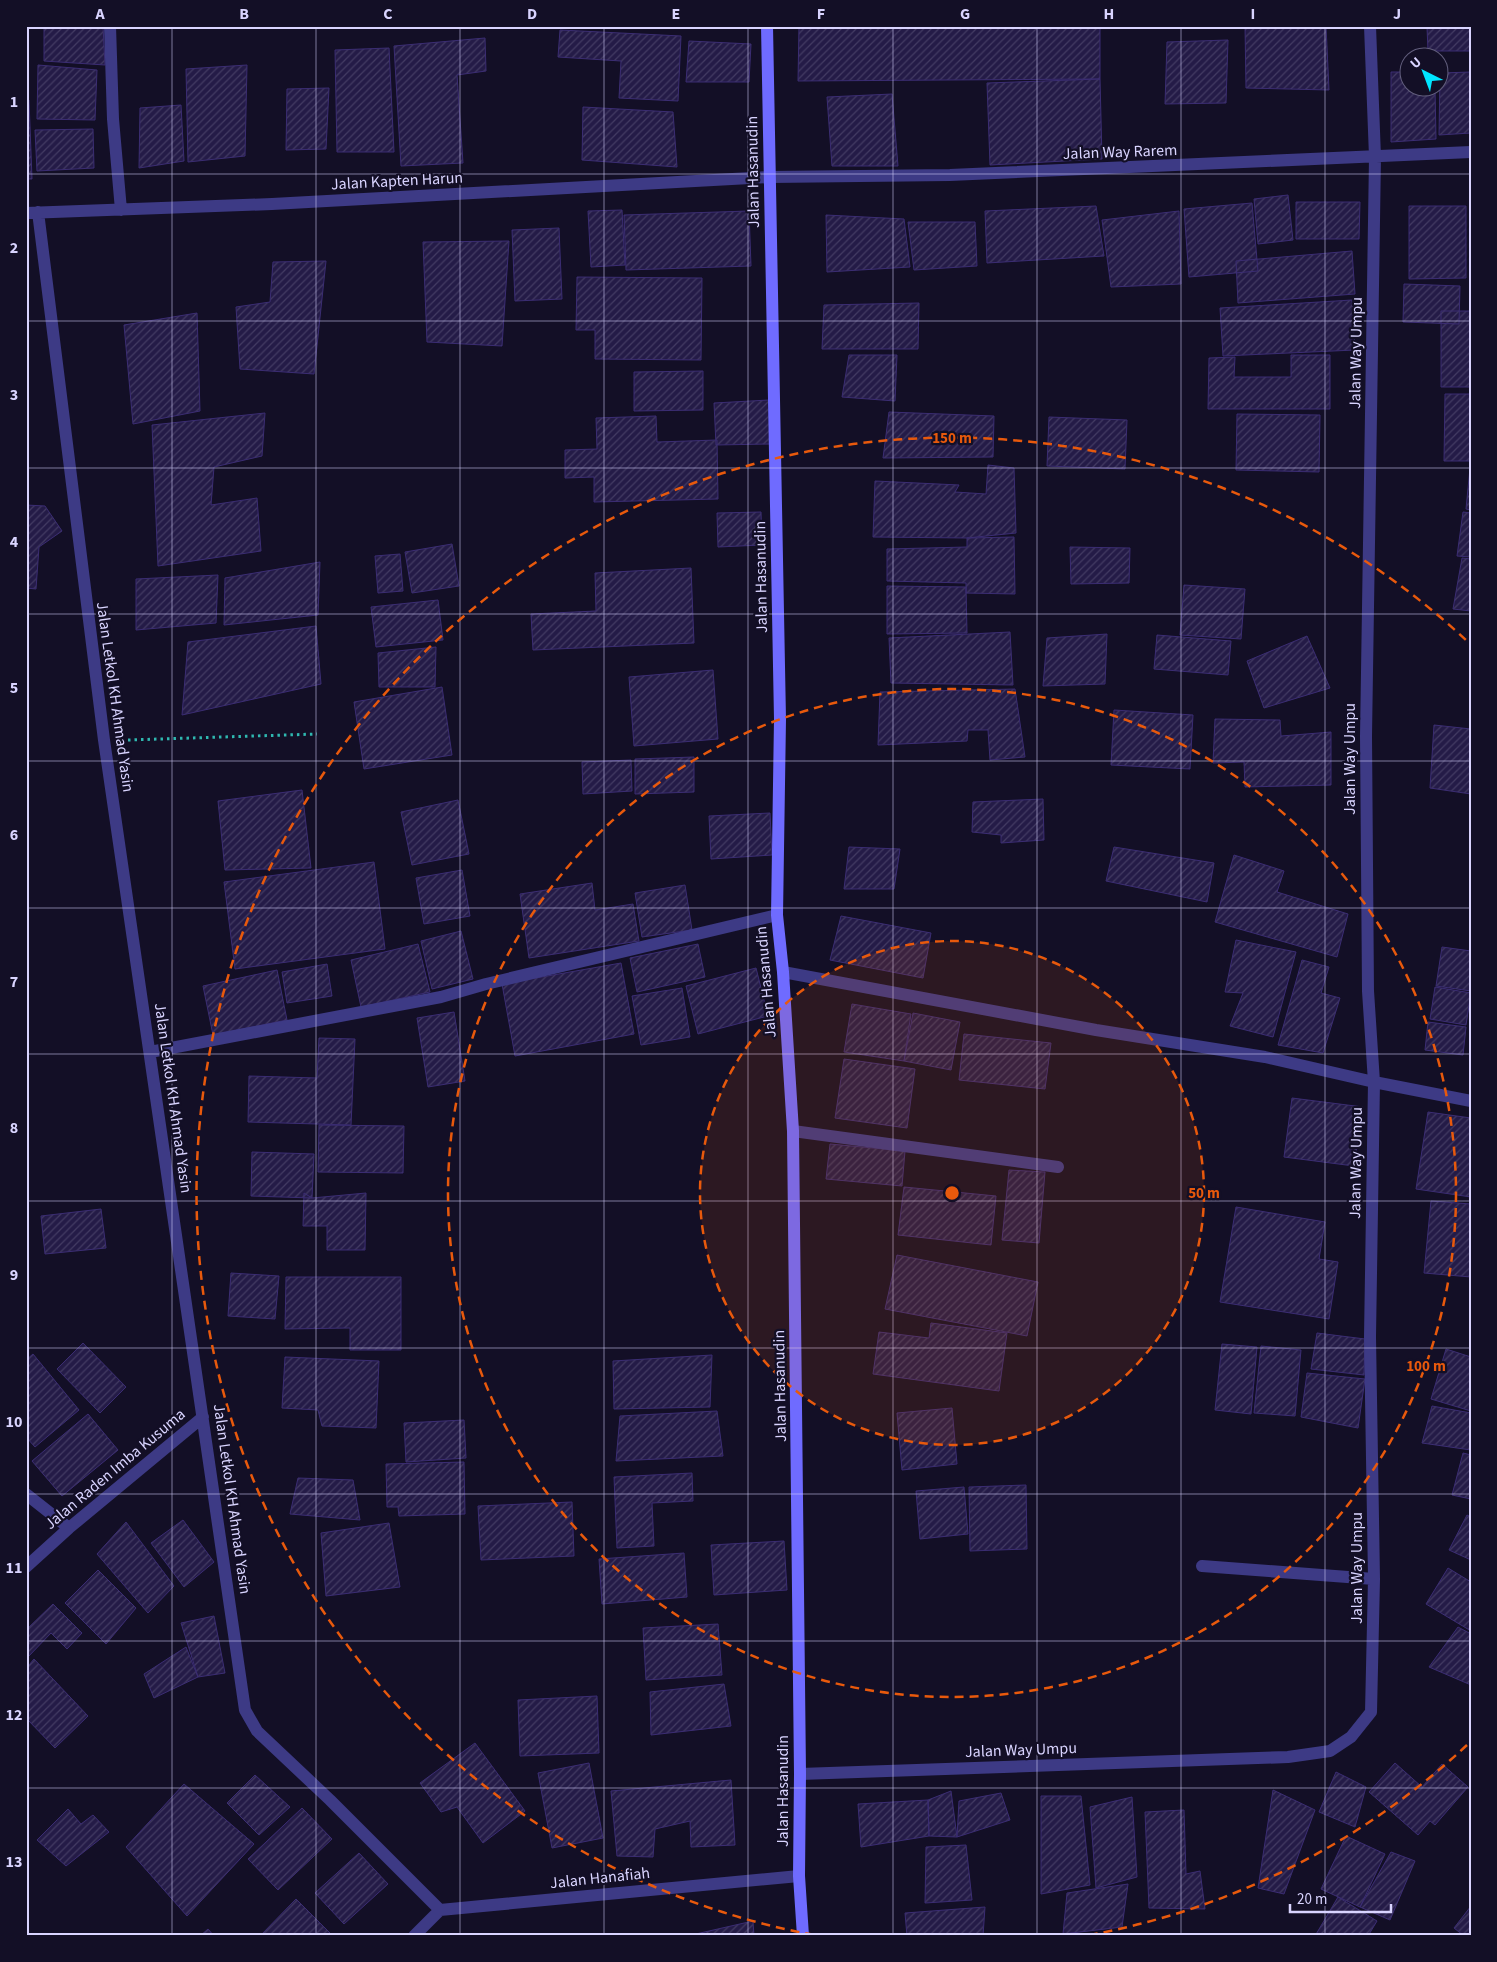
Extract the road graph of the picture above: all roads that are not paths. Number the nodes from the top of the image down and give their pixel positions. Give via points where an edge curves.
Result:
1 (110, 26) edge
2 (767, 26) edge
3 (1370, 26) edge
4 (1471, 152) edge
5 (1375, 157) junction
6 (770, 177) junction
7 (121, 210) junction
8 (32, 212) edge
9 (777, 914) junction
10 (784, 972) junction
11 (150, 1052) junction
12 (1374, 1082) junction
13 (1471, 1101) edge
14 (794, 1131) junction
15 (1058, 1167) dead end
16 (204, 1417) junction
17 (26, 1494) edge
18 (69, 1528) junction
19 (1202, 1566) dead end
20 (26, 1567) edge
21 (1374, 1579) junction
22 (800, 1774) junction
23 (799, 1876) junction
24 (440, 1910) junction
25 (414, 1936) edge
26 (803, 1936) edge

1 - 7 street via 113,119
2 - 6 main road, Jalan Hasanudin
3 - 5 street, Jalan Way Umpu
4 - 5 street, Jalan Way Rarem
5 - 6 street, Jalan Way Rarem via 950,175
5 - 12 street, Jalan Way Umpu via 1366,736 1368,991
6 - 7 street, Jalan Kapten Harun
6 - 9 main road, Jalan Hasanudin via 780,719
7 - 8 street, Jalan Kapten Harun
8 - 11 street, Jalan Letkol KH Ahmad Yasin
9 - 10 main road, Jalan Hasanudin
9 - 11 street via 441,997
10 - 12 street via 1096,1030 1266,1057
10 - 14 main road, Jalan Hasanudin
11 - 16 street, Jalan Letkol KH Ahmad Yasin
12 - 13 street
12 - 21 street, Jalan Way Umpu via 1370,1337
14 - 15 street
14 - 22 main road, Jalan Hasanudin
16 - 18 street, Jalan Raden Imba Kusuma
16 - 24 street, Jalan Letkol KH Ahmad Yasin via 245,1710 257,1731
17 - 18 street
18 - 20 street, Jalan Raden Imba Kusuma
19 - 21 street
21 - 22 street, Jalan Way Umpu via 1371,1712 1351,1737 1330,1751 1288,1757
22 - 23 main road, Jalan Hasanudin
23 - 24 street, Jalan Hanafiah
23 - 26 main road, Jalan Hasanudin
24 - 25 street

